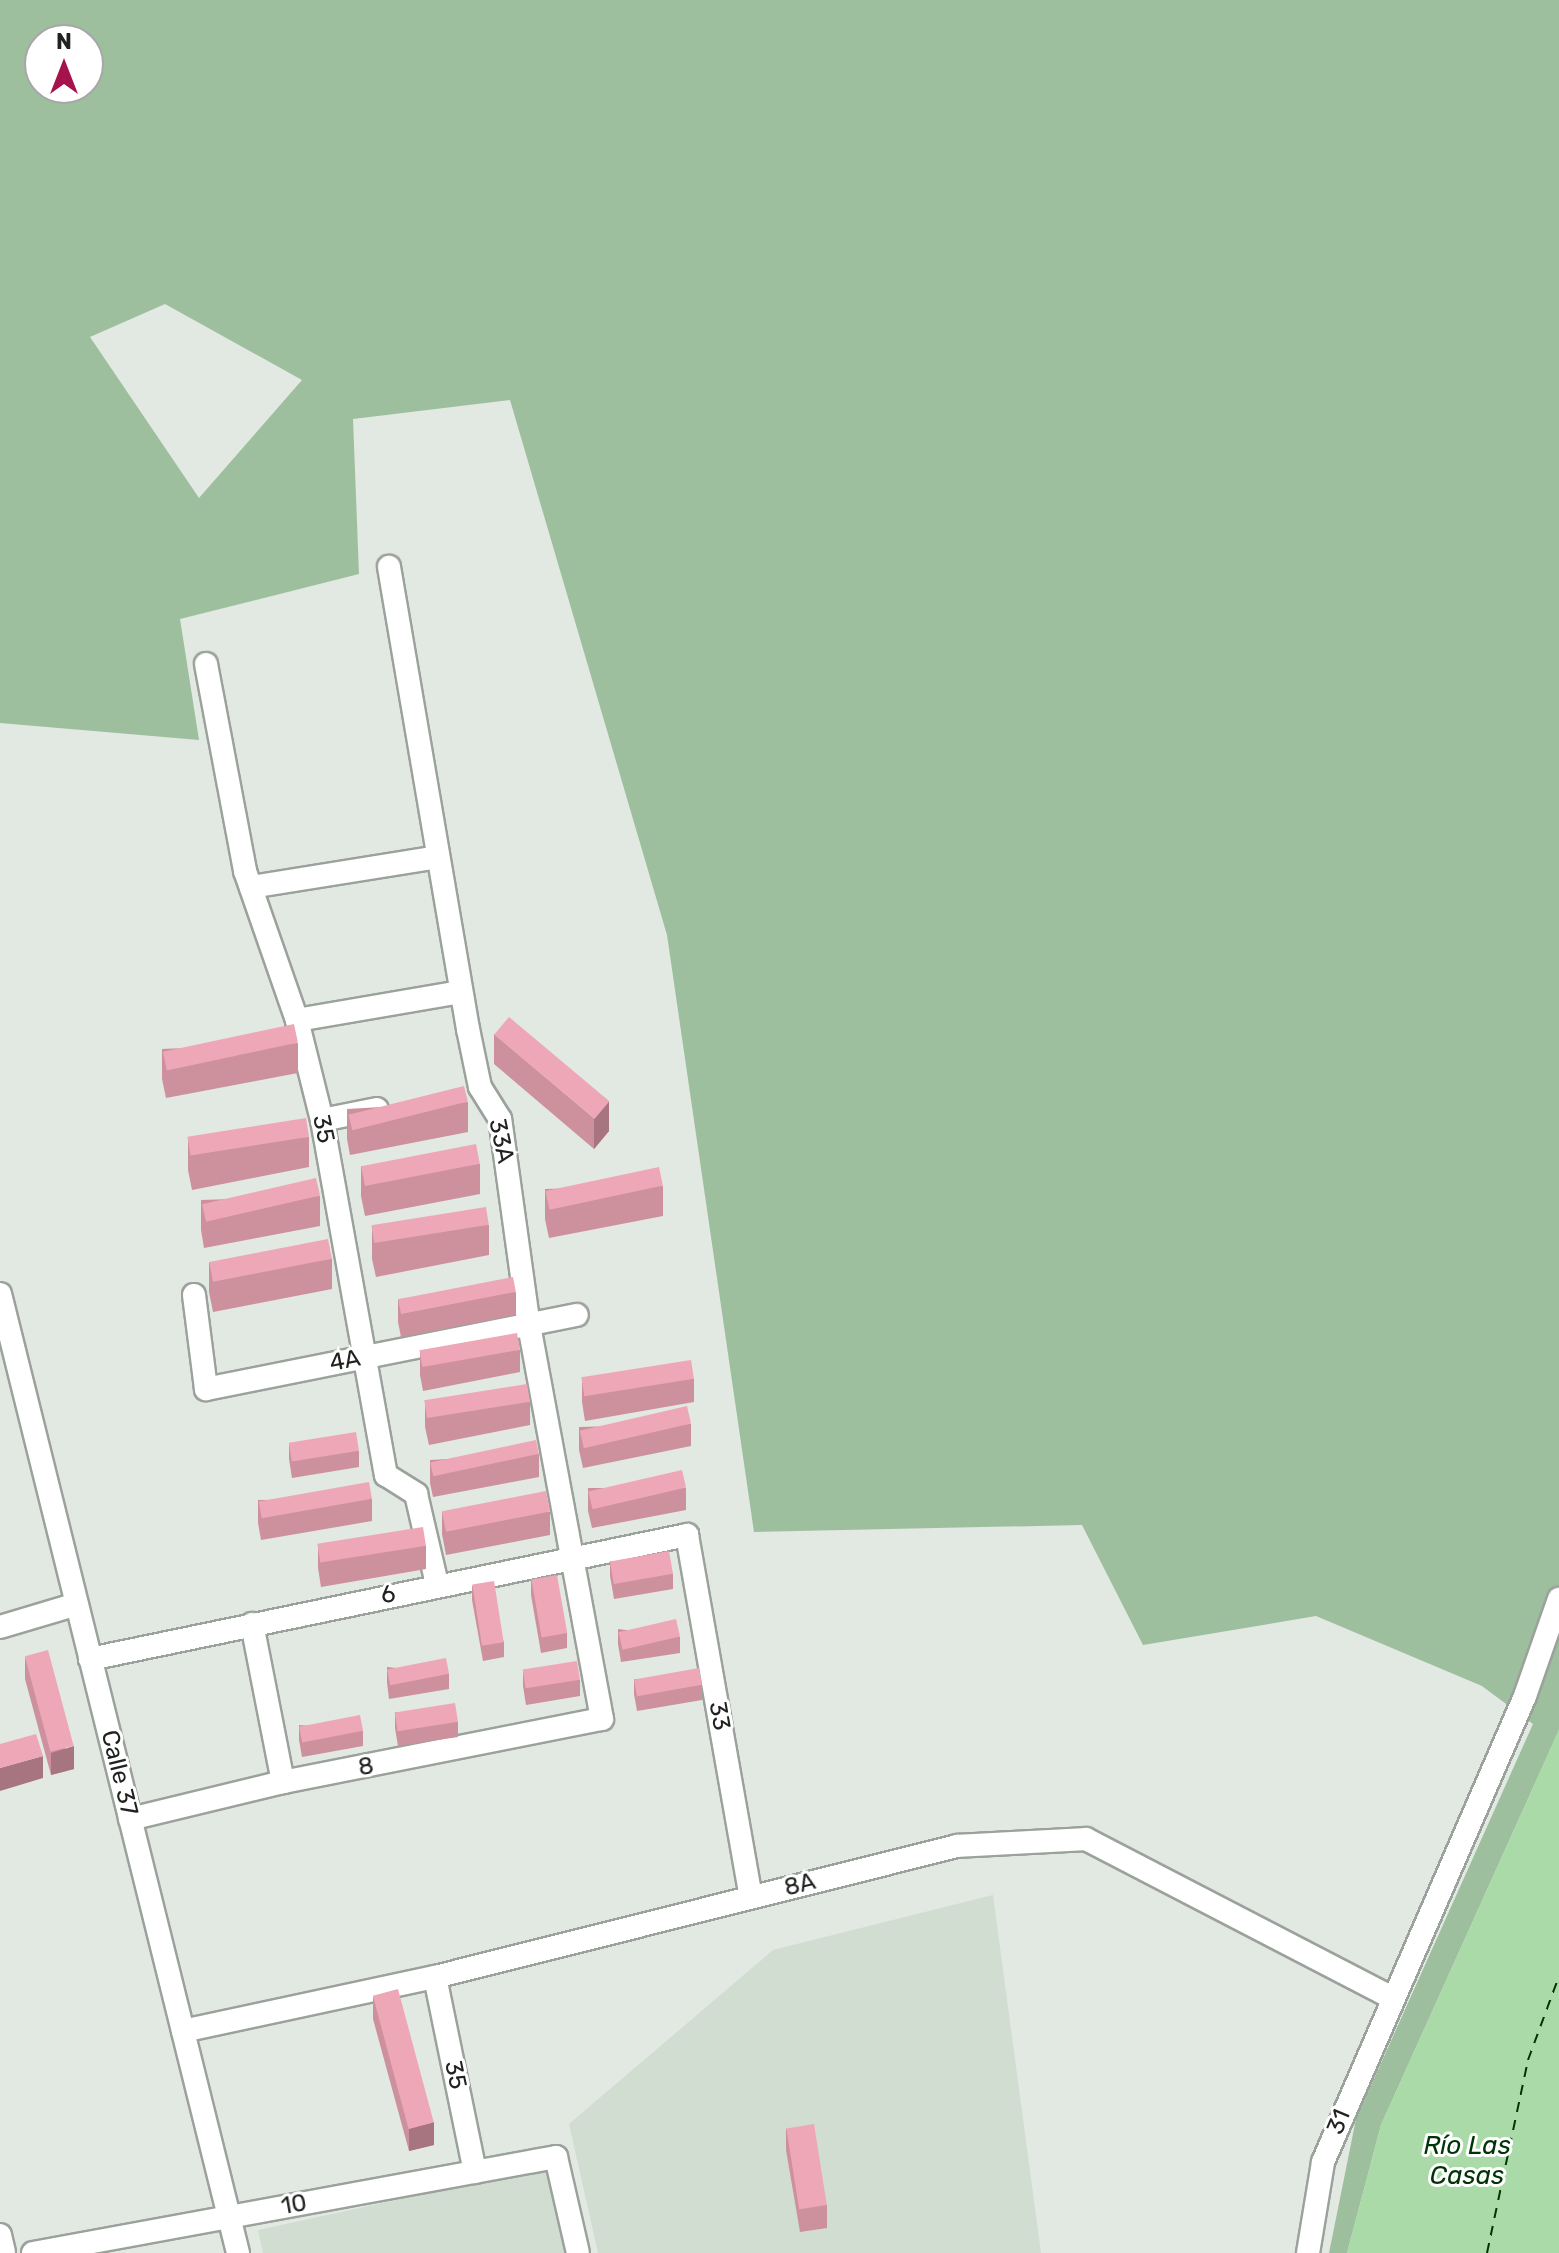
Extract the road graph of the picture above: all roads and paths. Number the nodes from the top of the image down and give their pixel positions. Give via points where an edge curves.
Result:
1 (389, 567) dead end
2 (206, 664) dead end
3 (438, 857) junction
4 (251, 887) junction
5 (461, 992) junction
6 (297, 1020) junction
7 (480, 1087) junction
8 (451, 1093) edge
9 (394, 1105) edge
10 (322, 1120) junction
11 (0, 1294) edge
12 (194, 1295) dead end
13 (577, 1315) dead end
14 (529, 1327) junction
15 (366, 1357) junction
16 (687, 1535) joint
17 (570, 1557) junction
18 (437, 1584) junction
19 (1559, 1599) edge
20 (77, 1604) junction
21 (252, 1624) junction
22 (0, 1627) edge
23 (90, 1659) junction
24 (602, 1719) joint
25 (283, 1782) junction
26 (130, 1819) junction
27 (751, 1897) junction
28 (435, 1977) junction
29 (1391, 1997) junction
30 (183, 2031) junction
31 (475, 2172) junction
32 (229, 2217) junction
33 (0, 2235) edge
34 (4, 2253) edge
35 (33, 2253) edge
36 (238, 2253) edge
37 (578, 2253) edge
38 (1308, 2253) edge

1 - 3 street, 33A
2 - 4 street, 35
3 - 4 street
3 - 5 street, 33A
4 - 6 street, 35
5 - 6 street
5 - 7 street, 33A
6 - 10 street, 35
7 - 8 street
7 - 14 street, 33A via 500,1119
9 - 10 street
10 - 15 street, 35
11 - 20 street, Calle 37
12 - 15 street, 4A via 206,1389
13 - 14 street, 4A
14 - 15 street, 4A
14 - 17 street, 33A
15 - 18 street, 35 via 386,1475 416,1494
16 - 17 street, 6
16 - 27 street, 33
17 - 18 street, 6
17 - 24 street, 33A
18 - 21 street, 6
19 - 29 street, 31 via 1525,1696
20 - 22 street
20 - 23 street, Calle 37
21 - 23 street, 6
21 - 25 street
23 - 26 street, Calle 37
24 - 25 street, 8
25 - 26 street, 8
26 - 30 street, Calle 37
27 - 28 street, 8A
27 - 29 street, 8A via 957,1846 1086,1839
28 - 30 street, 8A
28 - 31 street, 35
29 - 38 street, 31 via 1323,2162
30 - 32 street, Calle 37
31 - 32 street, 10
31 - 37 street, 10 via 556,2157
32 - 35 street, 10
32 - 36 street, Calle 37
33 - 34 street

